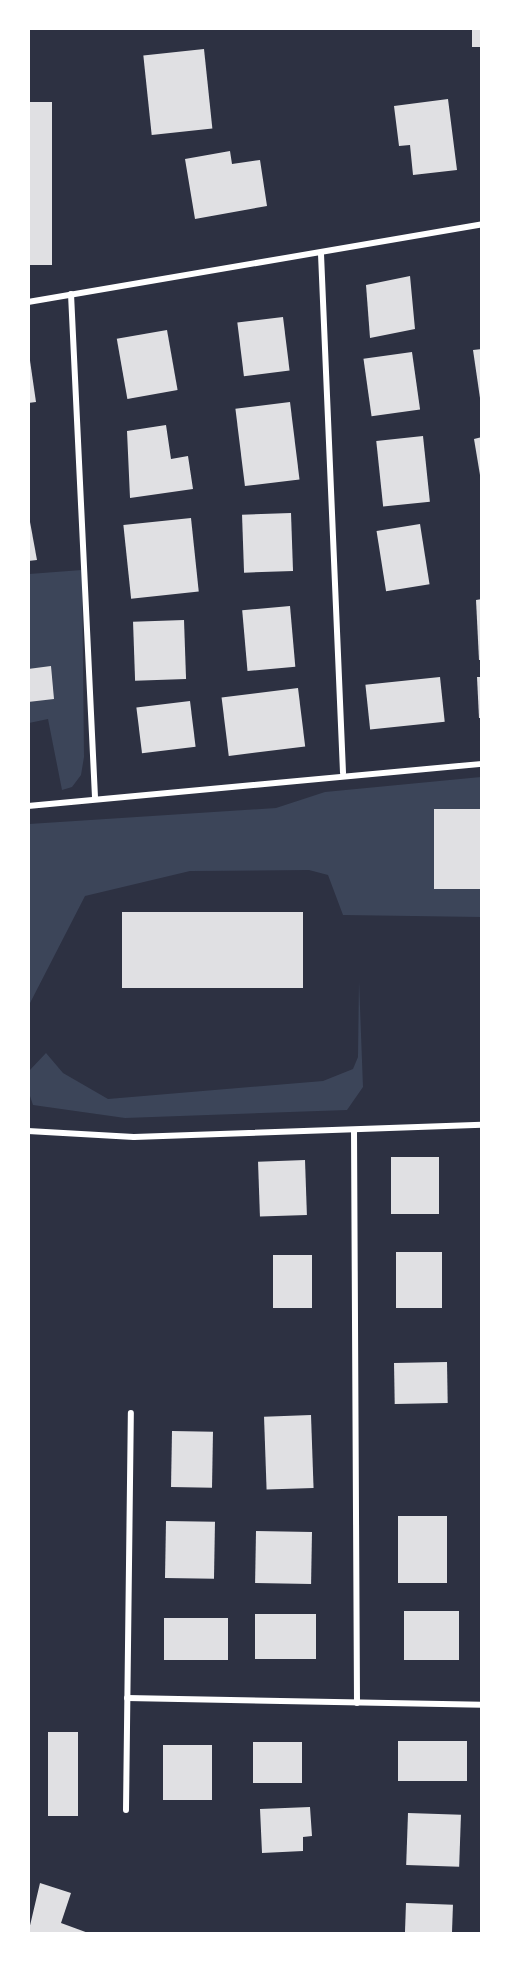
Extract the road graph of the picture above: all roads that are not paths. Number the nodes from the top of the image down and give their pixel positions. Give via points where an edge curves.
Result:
1 (482, 224) edge
2 (321, 254) junction
3 (71, 294) junction
4 (28, 302) edge
5 (482, 764) edge
6 (343, 774) junction
7 (95, 798) junction
8 (28, 806) edge
9 (482, 1125) edge
10 (354, 1130) junction
11 (28, 1131) edge
12 (131, 1413) dead end
13 (127, 1698) junction
14 (357, 1703) junction
15 (482, 1705) edge
16 (126, 1810) dead end

1 - 2 street
2 - 3 street
2 - 6 street
3 - 4 street
3 - 7 street
5 - 6 street
6 - 7 street
7 - 8 street
9 - 10 street
10 - 11 street via 134,1137
10 - 14 street
12 - 13 street
13 - 14 street
13 - 16 street
14 - 15 street

